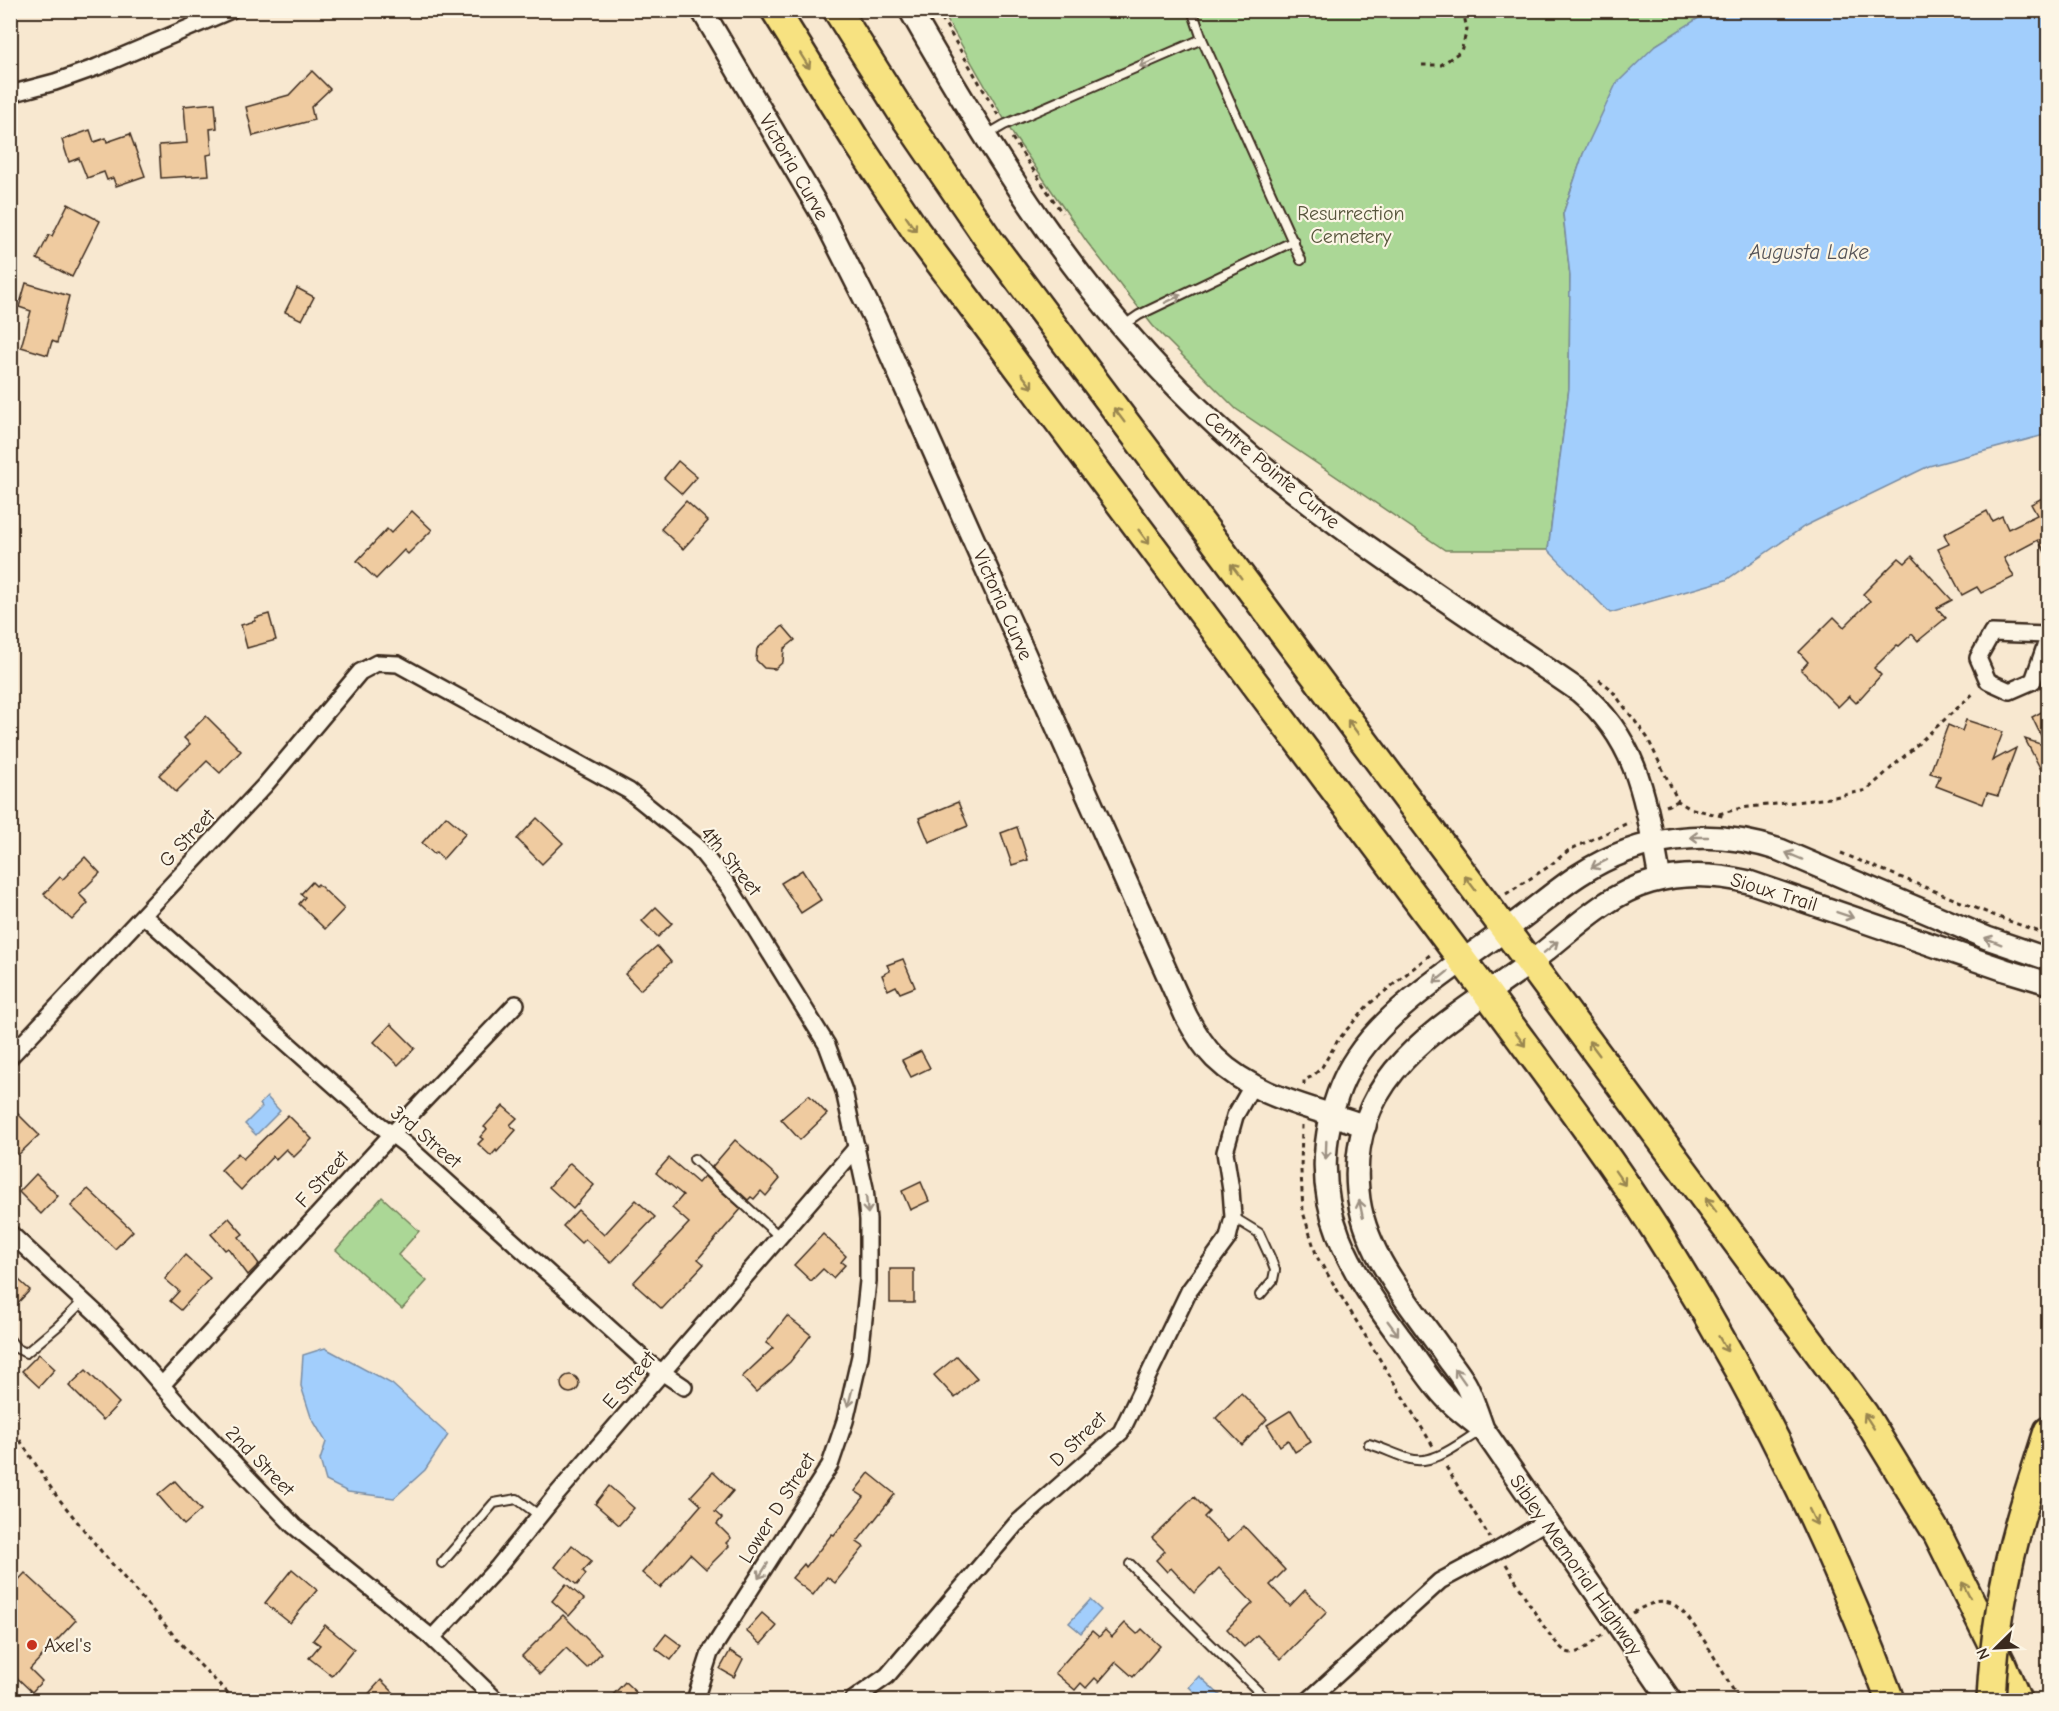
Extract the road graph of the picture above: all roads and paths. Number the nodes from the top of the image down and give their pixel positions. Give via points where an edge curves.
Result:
1 (231, 10) edge
2 (702, 10) edge
3 (775, 10) edge
4 (837, 10) edge
5 (910, 10) edge
6 (937, 10) edge
7 (1192, 10) edge
8 (1462, 10) edge
9 (1202, 39) junction
10 (1422, 65) dead end
11 (10, 94) edge
12 (1004, 125) junction
13 (985, 136) junction
14 (1066, 219) dead end
15 (1294, 242) junction
16 (1301, 260) dead end
17 (1122, 327) junction
18 (2049, 637) edge
19 (398, 664) joint
20 (1592, 675) dead end
21 (1988, 681) junction
22 (1678, 801) junction
23 (1648, 814) junction
24 (1716, 815) junction
25 (1726, 817) dead end
26 (1653, 843) junction
27 (1834, 850) dead end
28 (1660, 879) junction
29 (1489, 908) junction
30 (144, 916) junction
31 (1505, 930) junction
32 (2049, 935) edge
33 (1454, 951) junction
34 (2049, 959) edge
35 (1530, 963) junction
36 (2049, 983) edge
37 (1486, 992) junction
38 (516, 1004) dead end
39 (10, 1057) edge
40 (1252, 1086) junction
41 (1303, 1105) junction
42 (1332, 1114) junction
43 (1365, 1126) junction
44 (392, 1134) junction
45 (857, 1147) junction
46 (694, 1159) dead end
47 (1233, 1217) junction
48 (10, 1233) edge
49 (780, 1237) junction
50 (1260, 1295) dead end
51 (83, 1301) junction
52 (10, 1340) edge
53 (663, 1373) junction
54 (162, 1385) junction
55 (684, 1387) dead end
56 (10, 1425) edge
57 (1483, 1430) junction
58 (2049, 1431) edge
59 (1369, 1444) dead end
60 (1439, 1455) junction
61 (540, 1516) junction
62 (1545, 1522) junction
63 (1498, 1550) junction
64 (442, 1563) dead end
65 (1130, 1564) dead end
66 (1616, 1624) junction
67 (432, 1638) junction
68 (235, 1701) edge
69 (496, 1701) edge
70 (695, 1701) edge
71 (853, 1701) edge
72 (1267, 1701) edge
73 (1309, 1701) edge
74 (1670, 1701) edge
75 (1739, 1701) edge
76 (1890, 1701) edge
77 (1991, 1701) edge
78 (2017, 1701) edge

1 - 11 street via 97,67
2 - 40 main road, Victoria Curve via 823,216 875,319 1186,1016 1215,1057
3 -> 33 highway via 923,240
29 -> 4 highway via 995,249
5 - 13 main road, Centre Pointe Curve
6 - 12 path
7 - 9 lane
8 - 10 path via 1467,30 1461,51 1441,65
9 -> 12 lane
9 - 15 lane
12 - 13 lane
12 - 14 path
13 - 17 main road, Centre Pointe Curve via 1050,236
15 - 16 lane
17 -> 15 lane via 1139,315
17 - 23 main road, Centre Pointe Curve via 1197,407 1289,488 1591,701 1621,738 1632,760
18 - 21 street via 2033,681 2010,691
18 - 21 street via 1992,633 1978,658
19 - 30 street, G Street via 377,663 360,672 265,785
19 - 45 street, 4th Street via 629,791 696,846 730,888 827,1045 844,1091
20 - 22 path via 1610,688 1647,737
21 - 24 path via 1867,790
22 - 23 path
22 - 24 path
23 - 26 main road, Centre Pointe Curve
23 - 29 path via 1569,850
24 - 25 path
26 - 28 main road, Centre Pointe Curve
26 -> 31 main road, Sioux Trail via 1592,867
34 -> 26 main road, Sioux Trail via 2010,948 1759,843 1706,837
27 - 32 path
35 -> 28 main road, Sioux Trail via 1605,905
28 -> 36 main road, Sioux Trail via 1689,875 1749,882
29 - 31 highway
30 - 39 street, G Street
30 - 44 street, 3rd Street
31 - 33 main road, Sioux Trail
31 - 35 highway
33 - 37 highway
33 - 41 path via 1368,1005 1338,1040 1322,1067 1304,1080
33 -> 42 main road, Sioux Trail via 1357,1057
35 - 37 main road, Sioux Trail
78 -> 35 highway via 1938,1535 1864,1414
37 - 43 main road, Sioux Trail via 1397,1065 1379,1091
37 -> 76 highway via 1630,1192 1704,1310 1818,1526
38 - 44 street, F Street
40 - 41 main road, Victoria Curve
40 - 47 street, D Street via 1235,1116 1225,1152
41 - 42 main road, Victoria Curve
41 - 60 path via 1303,1212 1317,1257
42 - 43 main road, Victoria Curve
42 -> 57 main road, Sioux Trail via 1326,1142 1325,1182 1344,1251 1367,1292 1446,1399
57 -> 43 main road, Sioux Trail via 1466,1386 1386,1269 1366,1227 1358,1191 1360,1141
44 - 53 street, 3rd Street
44 - 54 street, F Street
45 - 49 street, E Street
45 -> 70 street, Lower D Street via 868,1220 868,1281 861,1356 845,1421 830,1465 710,1653
46 - 49 lane
47 - 50 lane via 1259,1233 1275,1270 1273,1280
47 - 71 street, D Street via 1228,1238 1189,1291 1121,1432 1016,1524 887,1676
48 - 51 street, 2nd Street
49 - 53 street, E Street
51 - 52 lane via 26,1353
51 - 54 street, 2nd Street
53 - 55 street, 3rd Street
53 - 61 street, E Street
54 - 67 street, 2nd Street via 294,1526
56 - 68 path via 55,1494 101,1551 196,1662
57 - 60 lane
57 - 62 main road, Sibley Memorial Highway
58 - 77 highway, bridge via 2016,1532 2003,1592
59 - 60 lane via 1411,1460
60 - 63 path
61 - 64 lane via 517,1499 494,1503
61 - 67 street, E Street
62 - 63 street
62 - 66 main road, Sibley Memorial Highway
63 - 66 path via 1551,1637 1567,1652 1583,1649
63 - 73 street via 1440,1581
65 - 72 lane
66 - 74 main road, Sibley Memorial Highway
66 - 75 path via 1655,1601 1674,1605 1695,1626
67 - 69 street, 2nd Street

